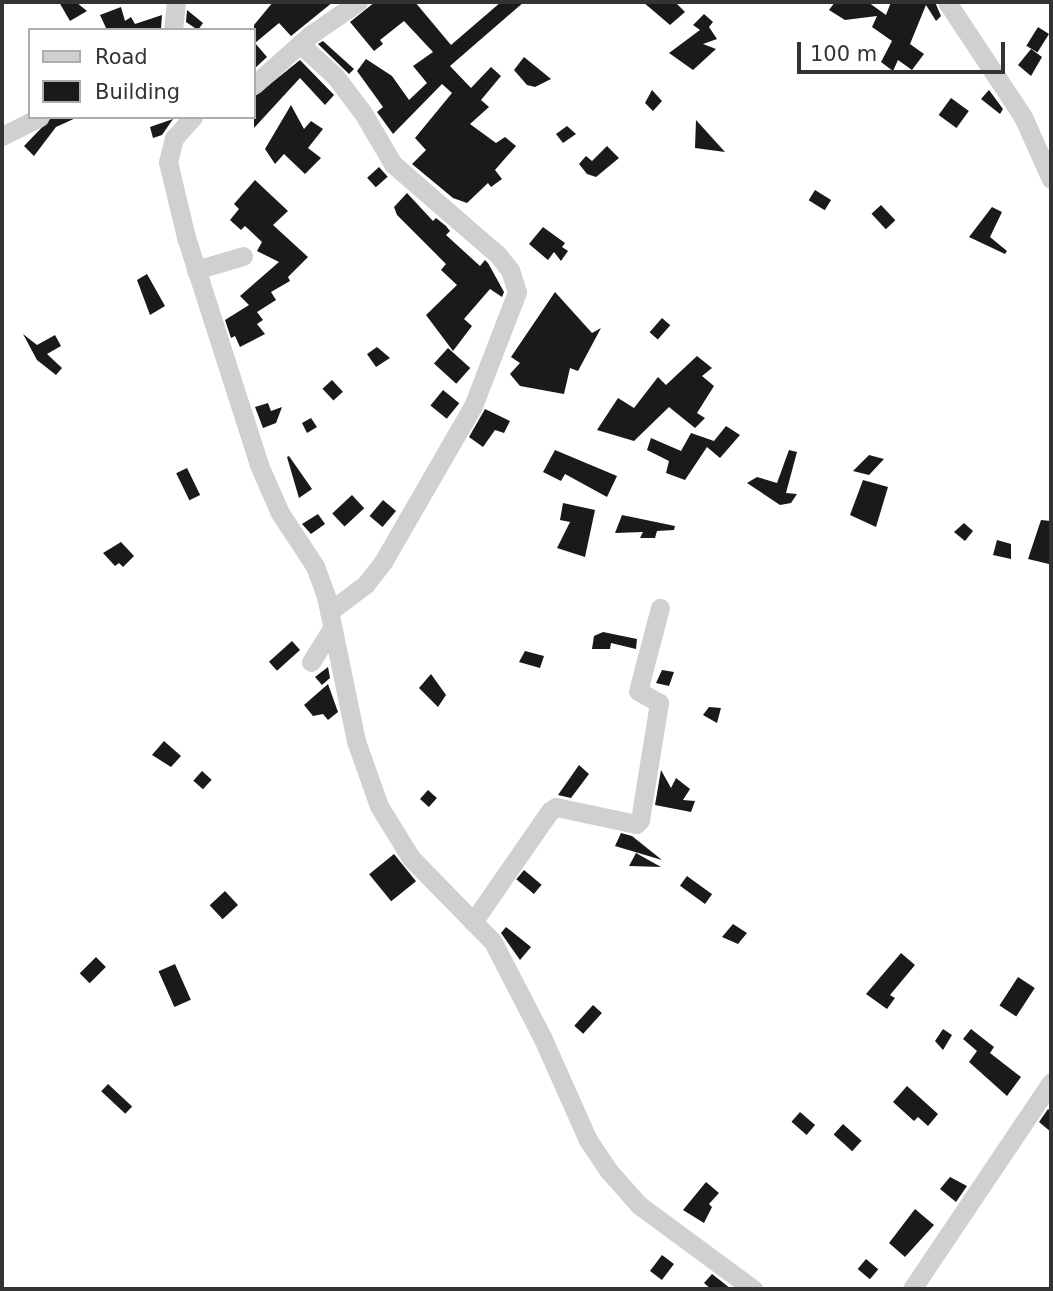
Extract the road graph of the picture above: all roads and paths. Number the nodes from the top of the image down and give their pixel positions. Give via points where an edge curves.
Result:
1 (176, 2) edge
2 (358, 2) edge
3 (947, 2) edge
4 (173, 28) edge
5 (300, 44) junction
6 (256, 83) edge
7 (36, 119) edge
8 (191, 119) edge
9 (2, 136) edge
10 (1051, 180) edge
11 (243, 256) dead end
12 (196, 270) junction
13 (660, 608) dead end
14 (330, 620) junction
15 (311, 662) dead end
16 (473, 922) junction
17 (1051, 1082) edge
18 (753, 1289) edge
19 (912, 1289) edge

1 - 4 street
2 - 5 street
3 - 10 street via 1023,117
5 - 6 street
5 - 14 street via 342,85 393,164 497,254 510,270 517,292 474,406 383,562
7 - 9 street
8 - 12 street via 174,138 167,162
11 - 12 street
12 - 14 street via 259,465 280,513 314,566
13 - 16 street via 638,691 659,704 640,820 636,824 556,807
14 - 15 street
14 - 16 street via 356,741 379,806 411,858
16 - 18 street via 493,942 514,980 588,1140 608,1170 639,1205
17 - 19 street

